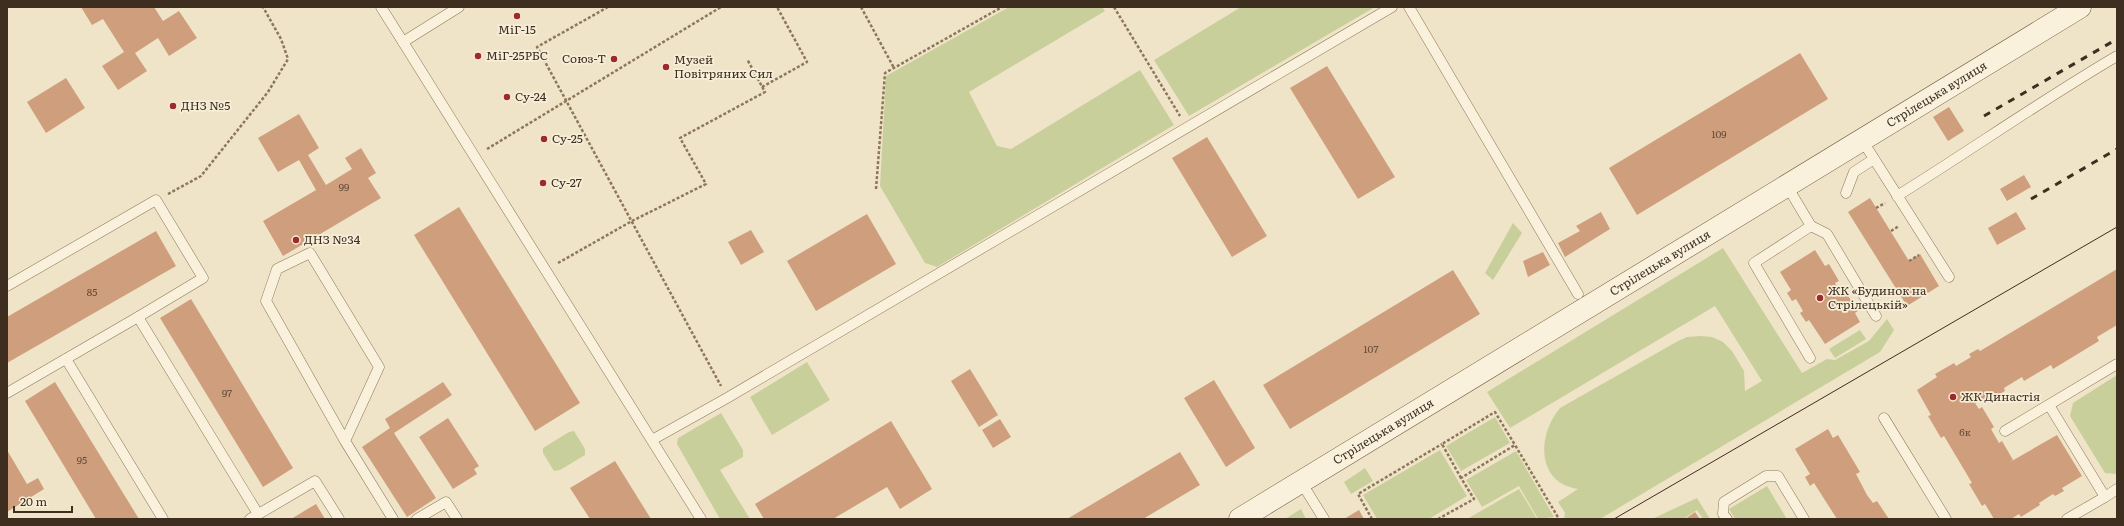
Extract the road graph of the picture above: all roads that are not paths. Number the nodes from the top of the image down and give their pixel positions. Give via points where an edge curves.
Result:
1 (381, 7) edge
2 (460, 7) edge
3 (1392, 7) edge
4 (1409, 7) edge
5 (2080, 7) edge
6 (403, 42) junction
7 (2117, 56) edge
8 (1862, 140) junction
9 (1874, 159) junction
10 (1787, 186) junction
11 (1846, 193) dead end
12 (1897, 196) junction
13 (1812, 226) junction
14 (1949, 277) dead end
15 (7, 286) edge
16 (1578, 294) dead end
17 (1876, 316) dead end
18 (138, 317) junction
19 (1810, 358) dead end
20 (66, 359) junction
21 (2117, 364) edge
22 (7, 393) edge
23 (2049, 405) junction
24 (1884, 418) dead end
25 (2005, 431) dead end
26 (652, 440) junction
27 (345, 441) junction
28 (1301, 482) junction
29 (2117, 489) edge
30 (2105, 497) junction
31 (254, 517) edge
32 (163, 519) edge
33 (339, 519) edge
34 (393, 519) edge
35 (417, 519) edge
36 (457, 519) edge
37 (701, 519) edge
38 (1240, 519) edge
39 (1324, 519) edge
40 (1727, 519) edge
41 (1804, 519) edge
42 (1946, 519) edge
43 (2067, 519) edge

1 - 6 lane
2 - 6 lane
3 - 26 lane
4 - 16 lane
5 - 8 main road, Стрілецька вулиця
6 - 26 lane
7 - 12 lane via 2055,93 1968,153
8 - 9 lane
8 - 10 main road, Стрілецька вулиця
9 - 11 lane via 1854,172
9 - 12 lane
10 - 13 lane
10 - 28 main road, Стрілецька вулиця
12 - 14 lane
13 - 17 lane via 1827,234
13 - 19 lane via 1754,263
15 - 18 lane via 156,200 203,278
18 - 20 lane
18 - 31 lane
20 - 22 lane
20 - 32 lane
21 - 23 lane
23 - 25 lane
23 - 30 lane
24 - 42 lane
26 - 37 lane
27 - 27 lane via 266,300 277,269 310,253 379,367
27 - 34 lane
28 - 38 main road, Стрілецька вулиця
28 - 39 lane
29 - 30 lane
30 - 43 lane
31 - 33 lane via 315,481
35 - 36 lane via 446,502
40 - 41 lane via 1723,514 1724,502 1766,476 1778,476

